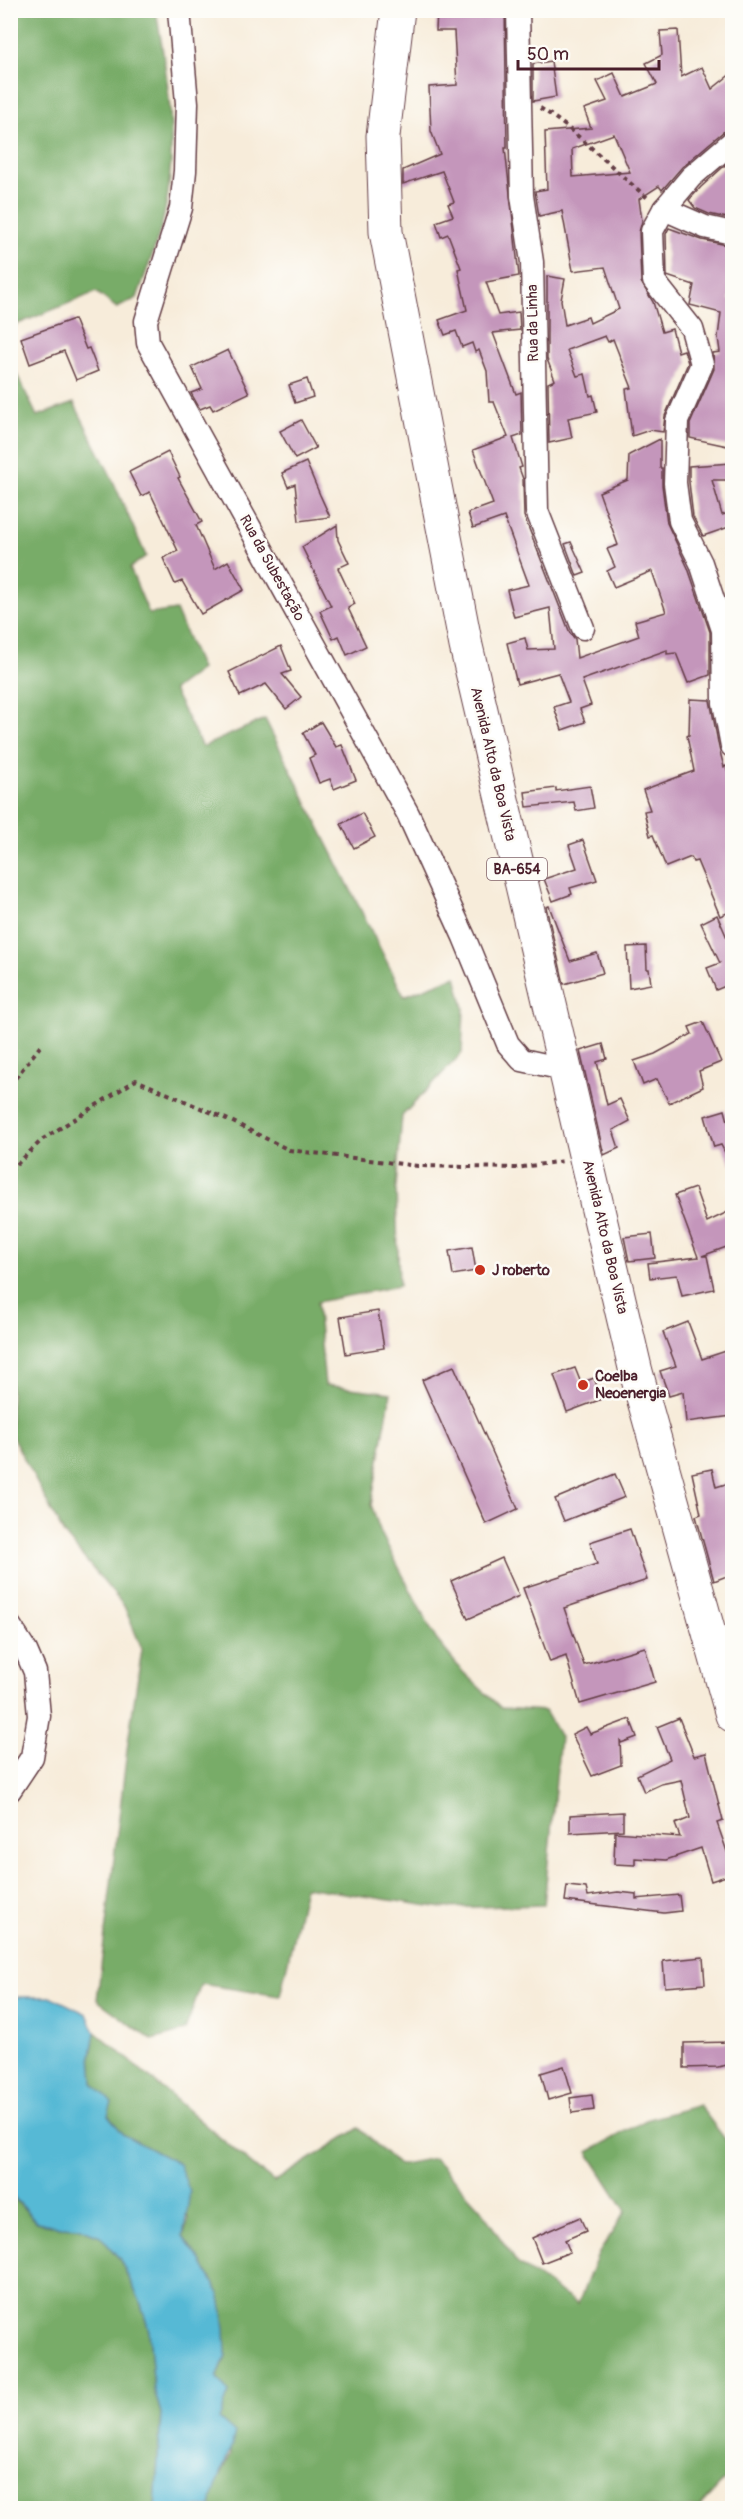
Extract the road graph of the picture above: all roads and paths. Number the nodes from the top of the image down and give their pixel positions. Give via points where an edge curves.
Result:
1 (179, 10) edge
2 (398, 10) edge
3 (518, 10) edge
4 (519, 94) junction
5 (732, 141) edge
6 (664, 209) junction
7 (732, 233) edge
8 (583, 628) dead end
9 (732, 746) edge
10 (42, 1044) dead end
11 (564, 1069) junction
12 (10, 1085) edge
13 (586, 1157) junction
14 (10, 1171) edge
15 (10, 1626) edge
16 (732, 1714) edge
17 (10, 1790) edge

1 - 11 street, Rua da Subestação via 187,103 185,171 181,208 146,321 148,343 408,814 508,1044 522,1060
2 - 11 main road, Avenida Alto da Boa Vista / BA-654 via 383,136 386,232 466,646
3 - 4 street, Rua da Linha
4 - 6 path via 557,118
4 - 8 street, Rua da Linha via 522,196 532,262 537,511
5 - 6 street via 691,177
6 - 7 street via 705,227
6 - 9 street via 652,231 654,281 692,329 702,364 677,421 675,483 680,521 701,563 723,630 724,703
10 - 12 path
11 - 13 main road, Avenida Alto da Boa Vista / BA-654
13 - 14 path via 516,1168 417,1166 289,1150 136,1080 43,1139
13 - 16 main road, Avenida Alto da Boa Vista / BA-654 via 639,1382
15 - 17 street via 35,1672 39,1716 32,1757

